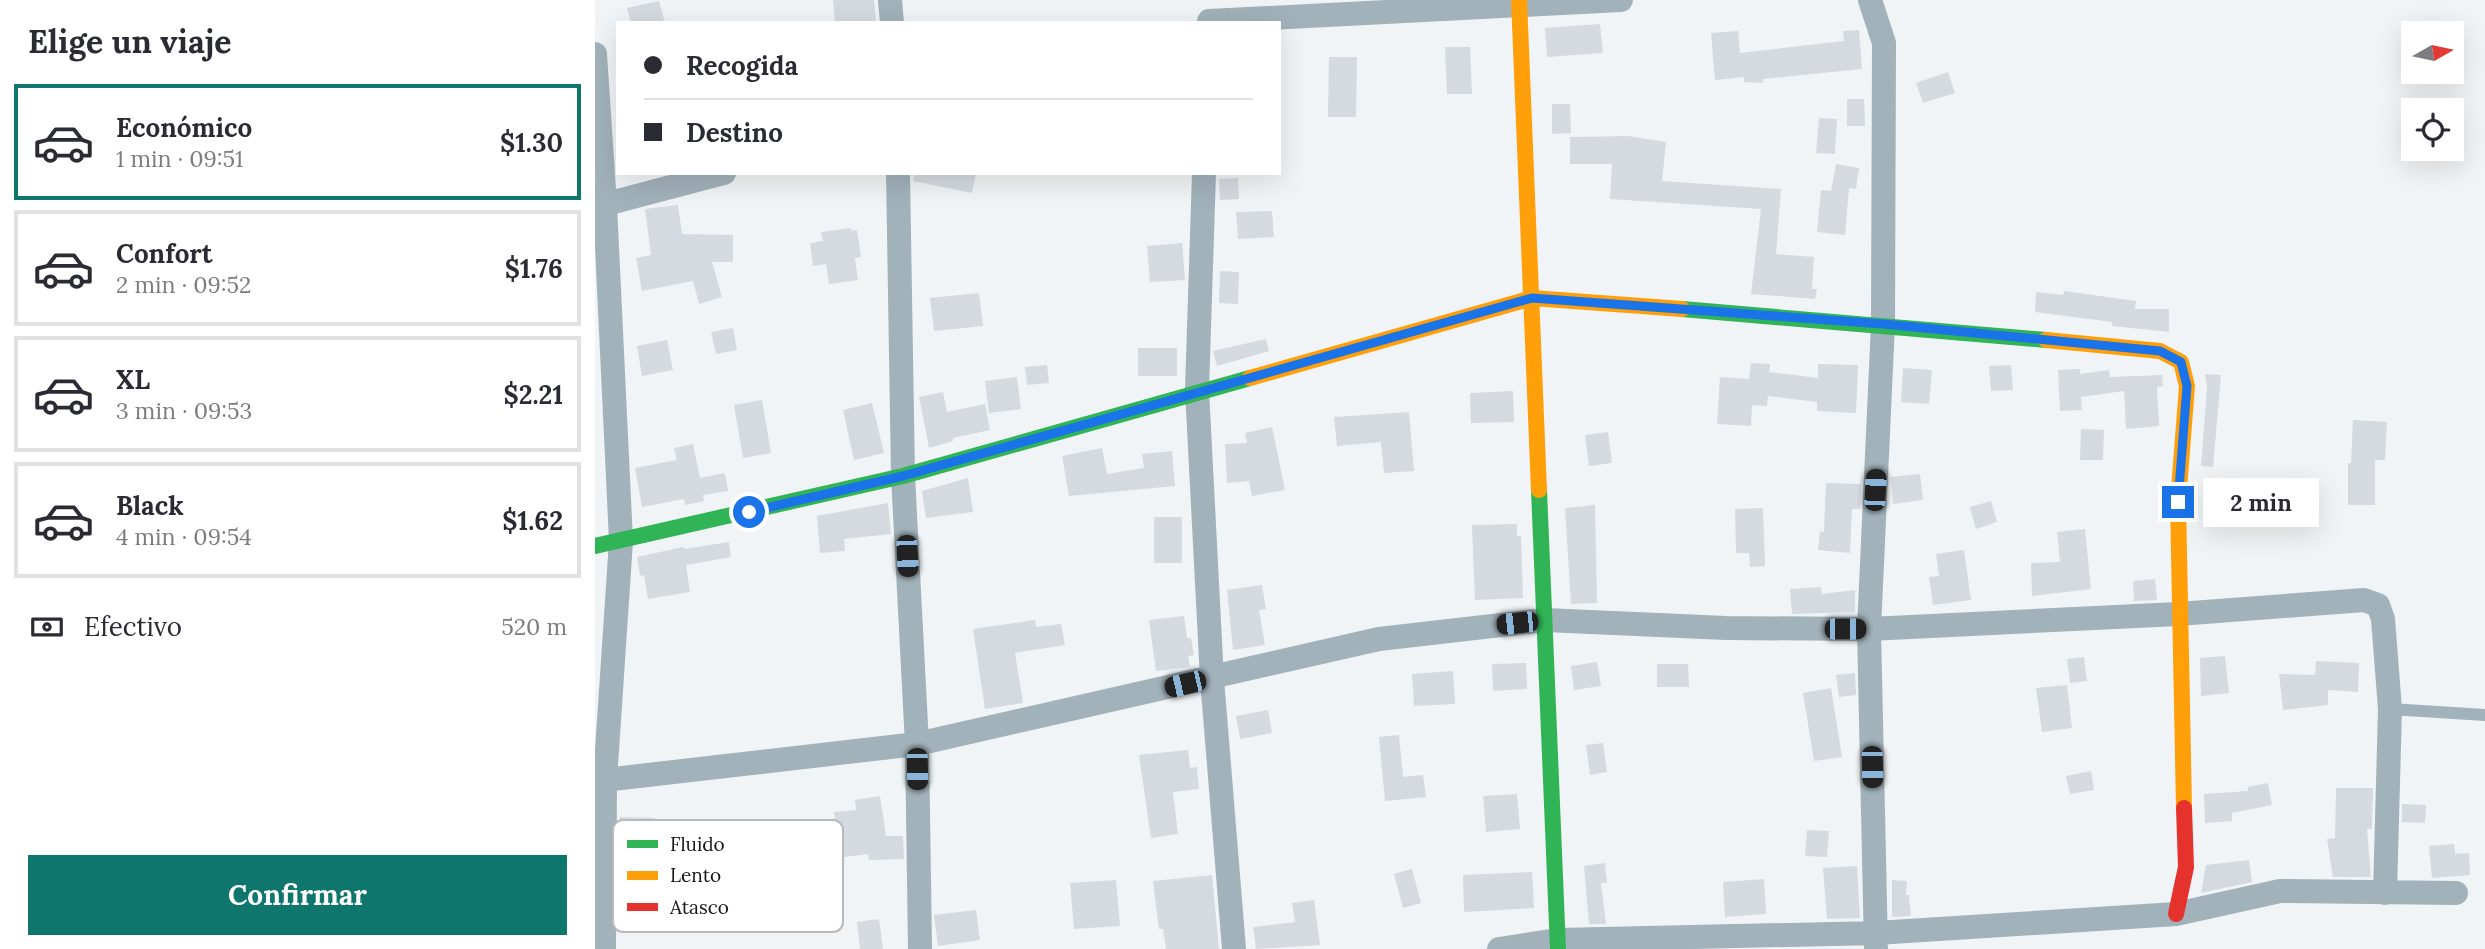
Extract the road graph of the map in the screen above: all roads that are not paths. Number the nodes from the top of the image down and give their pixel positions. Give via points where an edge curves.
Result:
1 (890, 0) edge
2 (1621, 0) edge
3 (1870, 0) edge
4 (1519, 3) edge
5 (1209, 15) edge
6 (892, 21) edge
7 (595, 54) edge
8 (717, 175) edge
9 (898, 175) edge
10 (1204, 175) edge
11 (600, 206) edge
12 (1532, 298) junction
13 (1883, 324) junction
14 (1197, 390) junction
15 (903, 476) junction
16 (621, 541) junction
17 (595, 546) edge
18 (2178, 614) junction
19 (1545, 620) junction
20 (1869, 629) junction
21 (1212, 679) junction
22 (2390, 709) junction
23 (2485, 715) edge
24 (917, 744) junction
25 (600, 780) edge
26 (2385, 893) junction
27 (2456, 893) dead end
28 (2176, 914) junction
29 (1876, 941) edge
30 (1558, 945) edge
31 (604, 949) edge
32 (920, 949) edge
33 (1234, 949) edge
34 (1499, 949) edge

1 - 6 street
2 - 4 street
3 - 13 street via 1884,43
4 - 5 street
4 - 12 street
7 - 11 street
8 - 11 street
9 - 15 street
10 - 14 street
11 - 16 street
12 - 13 street
12 - 14 street
12 - 19 street
13 - 18 street via 2160,351 2181,362 2187,386 2178,502
13 - 20 street
14 - 15 street
14 - 21 street
15 - 16 street
15 - 24 street
16 - 17 street
16 - 25 street
18 - 20 street
18 - 22 street via 2364,600 2378,605
18 - 28 street via 2186,867
19 - 20 street
19 - 21 street via 1379,639
19 - 30 street
20 - 29 street
21 - 24 street
21 - 33 street
22 - 23 lane
22 - 26 street
24 - 25 street
24 - 32 street
25 - 31 street
26 - 27 street
26 - 28 street via 2280,891
28 - 29 street
29 - 30 street
30 - 34 street

